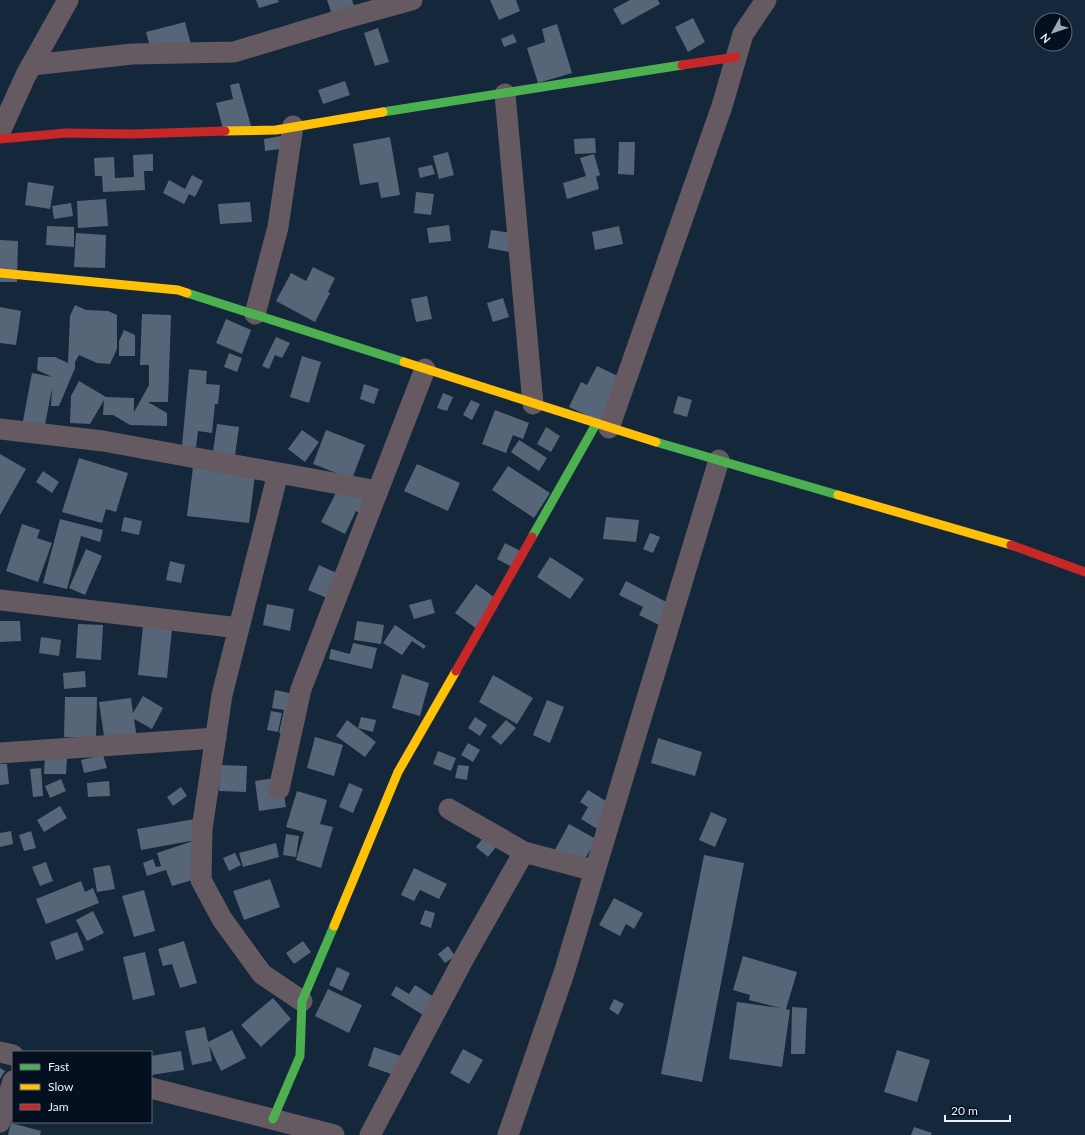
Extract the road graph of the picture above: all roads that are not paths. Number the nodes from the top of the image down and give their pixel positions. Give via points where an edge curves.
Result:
1 (68, 0) edge
2 (412, 0) edge
3 (761, 3) edge
4 (736, 57) junction
5 (32, 65) junction
6 (505, 94) junction
7 (293, 126) junction
8 (0, 132) edge
9 (0, 139) edge
10 (0, 273) edge
11 (255, 314) junction
12 (426, 369) junction
13 (533, 404) junction
14 (602, 426) junction
15 (0, 429) edge
16 (719, 460) junction
17 (278, 472) junction
18 (378, 491) junction
19 (1085, 572) edge
20 (0, 600) edge
21 (239, 628) junction
22 (216, 738) junction
23 (0, 754) edge
24 (279, 789) dead end
25 (449, 809) dead end
26 (524, 852) junction
27 (595, 871) junction
28 (302, 1001) junction
29 (0, 1052) edge
30 (12, 1055) edge
31 (12, 1084) edge
32 (152, 1088) edge
33 (273, 1119) junction
34 (0, 1122) edge
35 (334, 1135) edge
36 (370, 1135) edge
37 (508, 1135) edge

1 - 5 street
2 - 5 street via 234,52 132,54
3 - 4 street via 743,34
4 - 6 street
4 - 14 street via 722,106
5 - 8 street
6 - 7 street
6 - 13 street
7 - 9 street via 276,130 66,134
7 - 11 street via 278,227
10 - 11 street via 178,290
11 - 12 street
12 - 13 street
12 - 18 street
13 - 14 street
14 - 16 street
14 - 28 street via 398,772
15 - 17 street via 103,441
16 - 19 street via 1013,546
16 - 27 street
17 - 18 street
17 - 21 street
18 - 24 street via 301,689
20 - 21 street
21 - 22 street via 222,695
22 - 23 street
22 - 28 street via 202,829 201,880 222,920 262,974
25 - 26 street
26 - 27 street
26 - 36 street
27 - 37 street via 564,973
28 - 33 street via 300,1056
29 - 30 street
31 - 34 street
32 - 33 street
33 - 35 street

